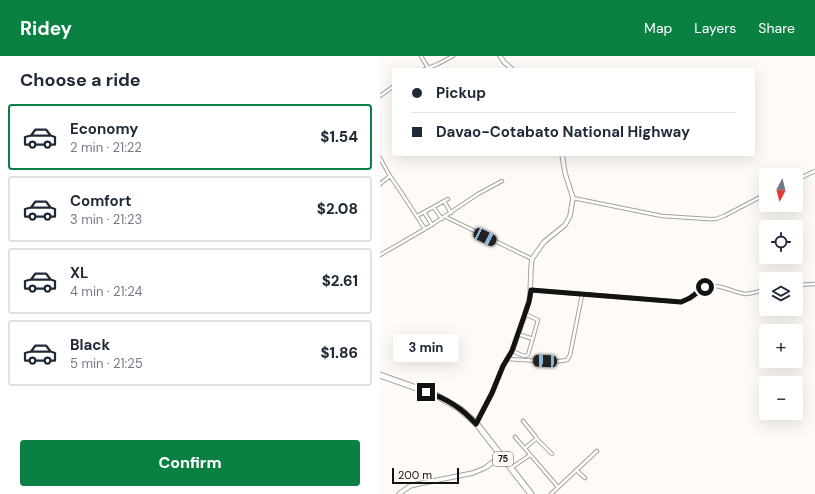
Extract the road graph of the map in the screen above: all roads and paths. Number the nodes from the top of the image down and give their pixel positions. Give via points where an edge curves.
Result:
1 (421, 56) edge
2 (453, 56) edge
3 (500, 56) edge
4 (428, 68) joint
5 (511, 68) edge
6 (392, 87) edge
7 (380, 96) edge
8 (562, 156) edge
9 (380, 158) edge
10 (815, 172) edge
11 (390, 176) junction
12 (803, 177) edge
13 (502, 182) dead end
14 (380, 184) edge
15 (573, 198) junction
16 (759, 198) edge
17 (448, 199) dead end
18 (444, 201) junction
19 (434, 208) junction
20 (424, 212) junction
21 (451, 213) junction
22 (417, 216) junction
23 (445, 216) junction
24 (442, 219) junction
25 (432, 224) junction
26 (424, 229) junction
27 (380, 255) edge
28 (532, 259) junction
29 (815, 284) edge
30 (803, 285) edge
31 (531, 290) junction
32 (759, 291) edge
33 (582, 294) junction
34 (525, 314) junction
35 (518, 334) junction
36 (532, 339) junction
37 (512, 351) junction
38 (507, 359) junction
39 (380, 375) edge
40 (523, 421) dead end
41 (476, 424) junction
42 (515, 437) dead end
43 (536, 438) junction
44 (525, 448) junction
45 (597, 451) dead end
46 (530, 454) junction
47 (552, 454) dead end
48 (501, 456) junction
49 (511, 468) junction
50 (576, 470) junction
51 (586, 478) dead end
52 (558, 487) junction
53 (399, 494) edge
54 (531, 494) edge
55 (551, 494) edge

1 - 4 street
2 - 4 street
3 - 5 street
6 - 7 street
8 - 15 street via 564,173
9 - 11 street
10 - 12 street
11 - 14 street
11 - 22 street
13 - 21 street via 478,194
15 - 16 street via 662,216 716,219
15 - 28 street via 567,222 544,242
17 - 18 street
18 - 19 street
18 - 21 street
19 - 20 street
19 - 24 street
20 - 22 street
20 - 25 street
21 - 23 street
22 - 26 street
23 - 24 street
23 - 28 street
24 - 25 street
25 - 26 street
26 - 27 street
28 - 31 street
29 - 30 street
31 - 33 street
31 - 34 street
32 - 33 street via 745,294 709,286 681,302
33 - 38 street via 567,360 548,362
34 - 35 street
34 - 36 street via 538,320
35 - 36 street
35 - 37 street
36 - 37 street via 527,356
37 - 38 street
38 - 41 street
39 - 41 highway, 75 via 444,399
40 - 43 street
41 - 48 highway, 75
42 - 44 street
43 - 44 street
43 - 47 street
44 - 46 street
45 - 50 street
46 - 49 street
46 - 52 street
48 - 49 highway, 75
48 - 53 street via 479,470 410,486
49 - 54 highway, 75
50 - 51 street
50 - 52 street
52 - 55 street

